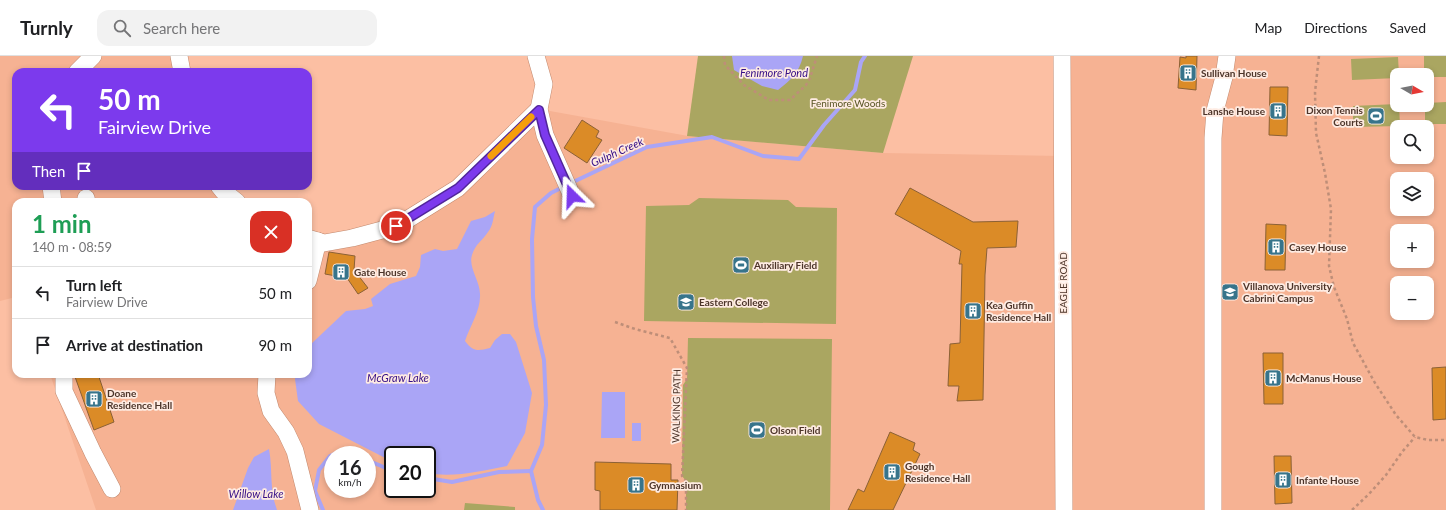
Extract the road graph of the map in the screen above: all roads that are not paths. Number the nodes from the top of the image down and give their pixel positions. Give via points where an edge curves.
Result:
1 (93, 56) edge
2 (179, 56) edge
3 (536, 56) edge
4 (1062, 56) edge
5 (1228, 56) edge
6 (80, 68) edge
7 (181, 68) edge
8 (539, 110) junction
9 (222, 190) edge
10 (572, 196) dead end
11 (232, 198) edge
12 (313, 240) edge
13 (312, 264) edge
14 (64, 378) edge
15 (267, 378) edge
16 (112, 489) dead end
17 (310, 510) edge
18 (1064, 510) edge
19 (1213, 510) edge

1 - 6 street
2 - 7 street
3 - 8 street via 544,84
4 - 18 street, EAGLE ROAD
5 - 19 street via 1213,138
8 - 10 street via 545,135
8 - 12 street via 458,188 396,226 352,238 324,242
9 - 11 street
12 - 13 street
14 - 16 street via 64,391
15 - 17 street via 266,393 271,411 295,450

